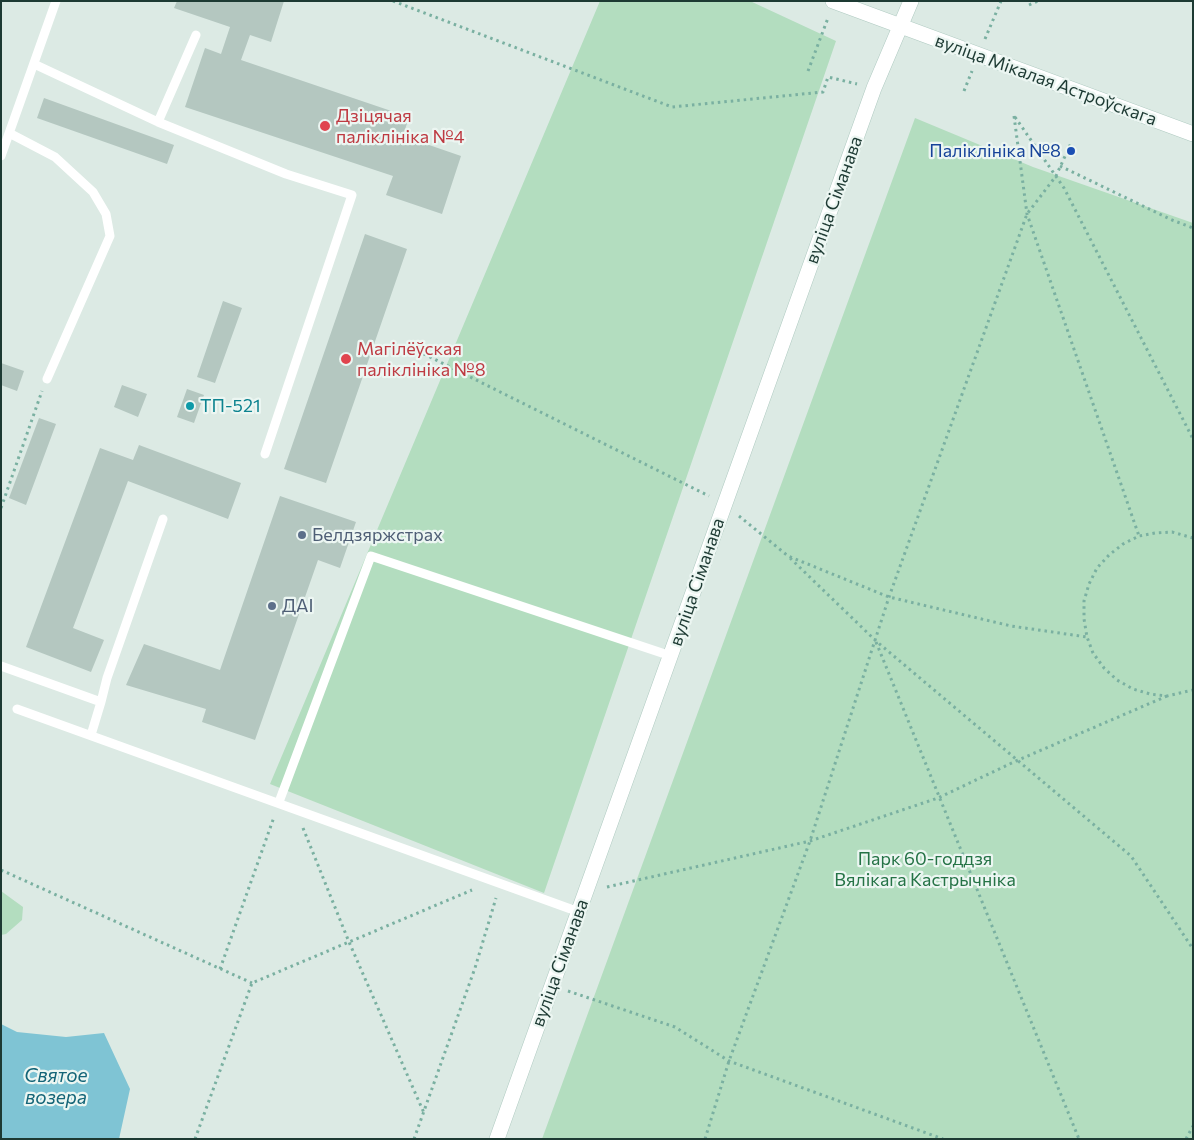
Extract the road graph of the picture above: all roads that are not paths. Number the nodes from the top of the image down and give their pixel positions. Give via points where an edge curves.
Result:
1 (56, 1) edge
2 (834, 1) edge
3 (910, 1) edge
4 (900, 26) junction
5 (196, 35) dead end
6 (34, 64) junction
7 (158, 122) junction
8 (11, 134) junction
9 (1193, 134) edge
10 (1, 156) edge
11 (47, 379) road end
12 (265, 454) dead end
13 (163, 519) dead end
14 (671, 656) junction
15 (1, 666) edge
16 (101, 702) junction
17 (17, 709) dead end
18 (91, 735) junction
19 (279, 802) junction
20 (579, 912) junction
21 (497, 1139) edge

1 - 6 lane
2 - 4 main road
3 - 4 main road, вуліца Сіманава
4 - 9 main road, вуліца Мікалая Астроўскага
4 - 14 main road, вуліца Сіманава via 874,88
5 - 7 lane
6 - 7 lane
6 - 8 lane
7 - 12 lane via 286,174 352,195
8 - 10 lane
8 - 11 lane via 55,157 93,192 106,214 110,236
13 - 16 lane
14 - 19 lane via 371,556
14 - 20 main road, вуліца Сіманава
15 - 16 lane
16 - 18 lane
17 - 18 lane
18 - 19 lane
19 - 20 lane
20 - 21 main road, вуліца Сіманава

